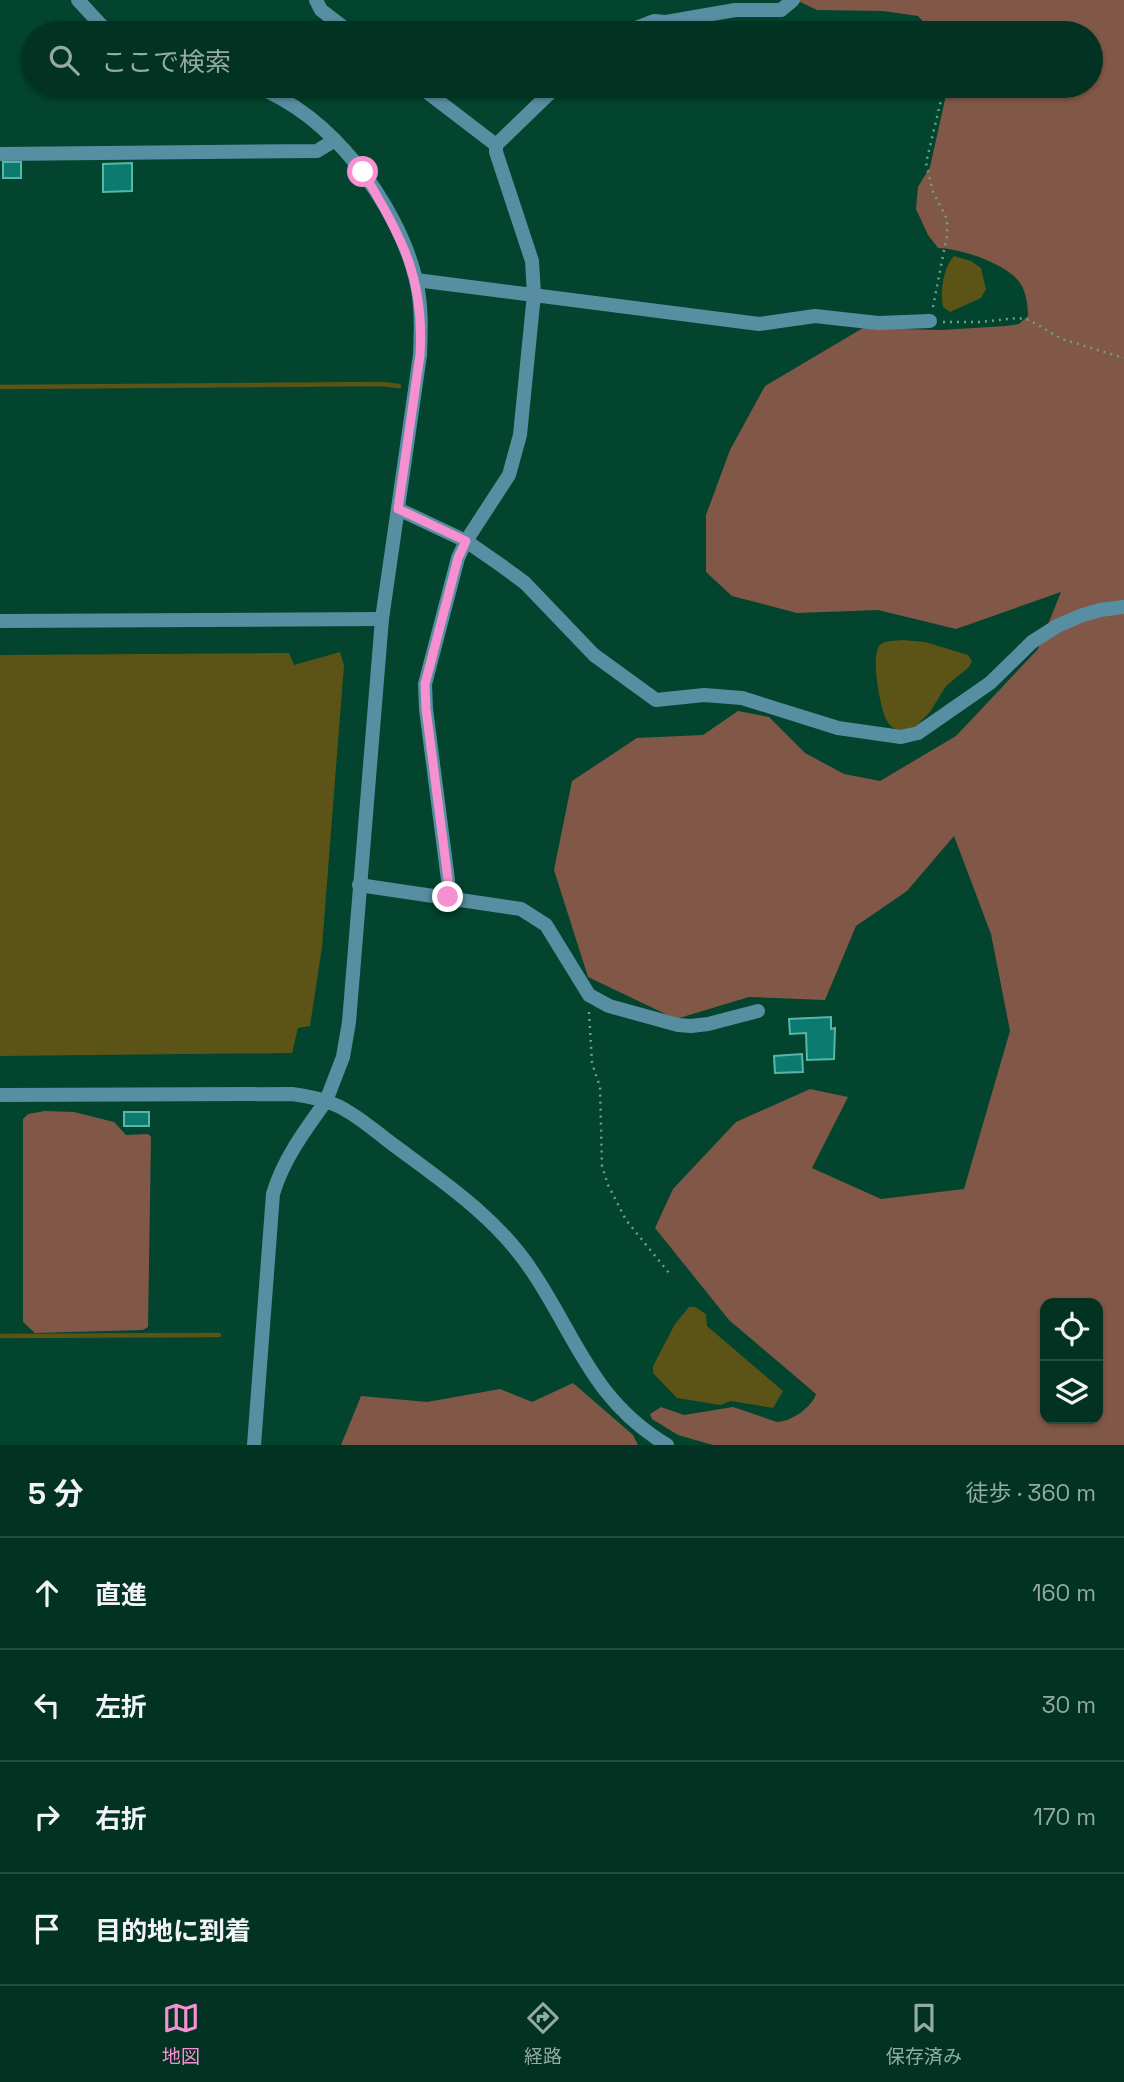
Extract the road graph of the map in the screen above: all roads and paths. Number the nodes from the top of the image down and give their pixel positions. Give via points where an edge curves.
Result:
1 (78, 0) edge
2 (316, 0) edge
3 (793, 0) edge
4 (97, 21) edge
5 (335, 21) edge
6 (671, 21) edge
7 (278, 98) edge
8 (435, 98) edge
9 (544, 98) edge
10 (942, 98) edge
11 (335, 140) junction
12 (496, 145) junction
13 (0, 154) edge
14 (416, 280) junction
15 (534, 295) junction
16 (930, 321) junction
17 (1124, 358) edge
18 (398, 509) junction
19 (466, 541) junction
20 (1124, 607) edge
21 (382, 619) junction
22 (0, 621) edge
23 (359, 885) junction
24 (448, 897) junction
25 (589, 995) junction
26 (758, 1011) dead end
27 (0, 1095) edge
28 (326, 1101) junction
29 (669, 1273) dead end
30 (254, 1445) edge
31 (667, 1445) edge

1 - 4 street
2 - 5 street
3 - 6 street via 781,10 735,9
7 - 11 street
8 - 12 street
9 - 12 street
10 - 16 path via 926,163 933,192 947,219 947,235
11 - 13 street via 317,151
11 - 14 street via 363,172 389,216
12 - 15 street via 532,261
14 - 15 street
14 - 18 street via 420,355
15 - 16 street via 759,324 815,316 878,323
15 - 19 street via 520,435 509,475
16 - 17 path via 1029,320 1062,339
18 - 19 street
18 - 21 street
19 - 20 street via 525,583 594,655 656,700 704,695 742,698 829,725 901,737 918,733 990,683 1032,642 1057,626 1080,615
19 - 24 street via 425,684
21 - 22 street
21 - 23 street
23 - 24 street
23 - 28 street via 349,1022 343,1057
24 - 25 street via 521,909 537,917 555,935
25 - 26 street via 609,1006 678,1025 708,1024
25 - 29 path via 592,1063 600,1087 602,1166 626,1220
27 - 28 street via 292,1094
28 - 30 street via 293,1151 273,1194
28 - 31 street via 358,1119 493,1224 533,1273 610,1399

